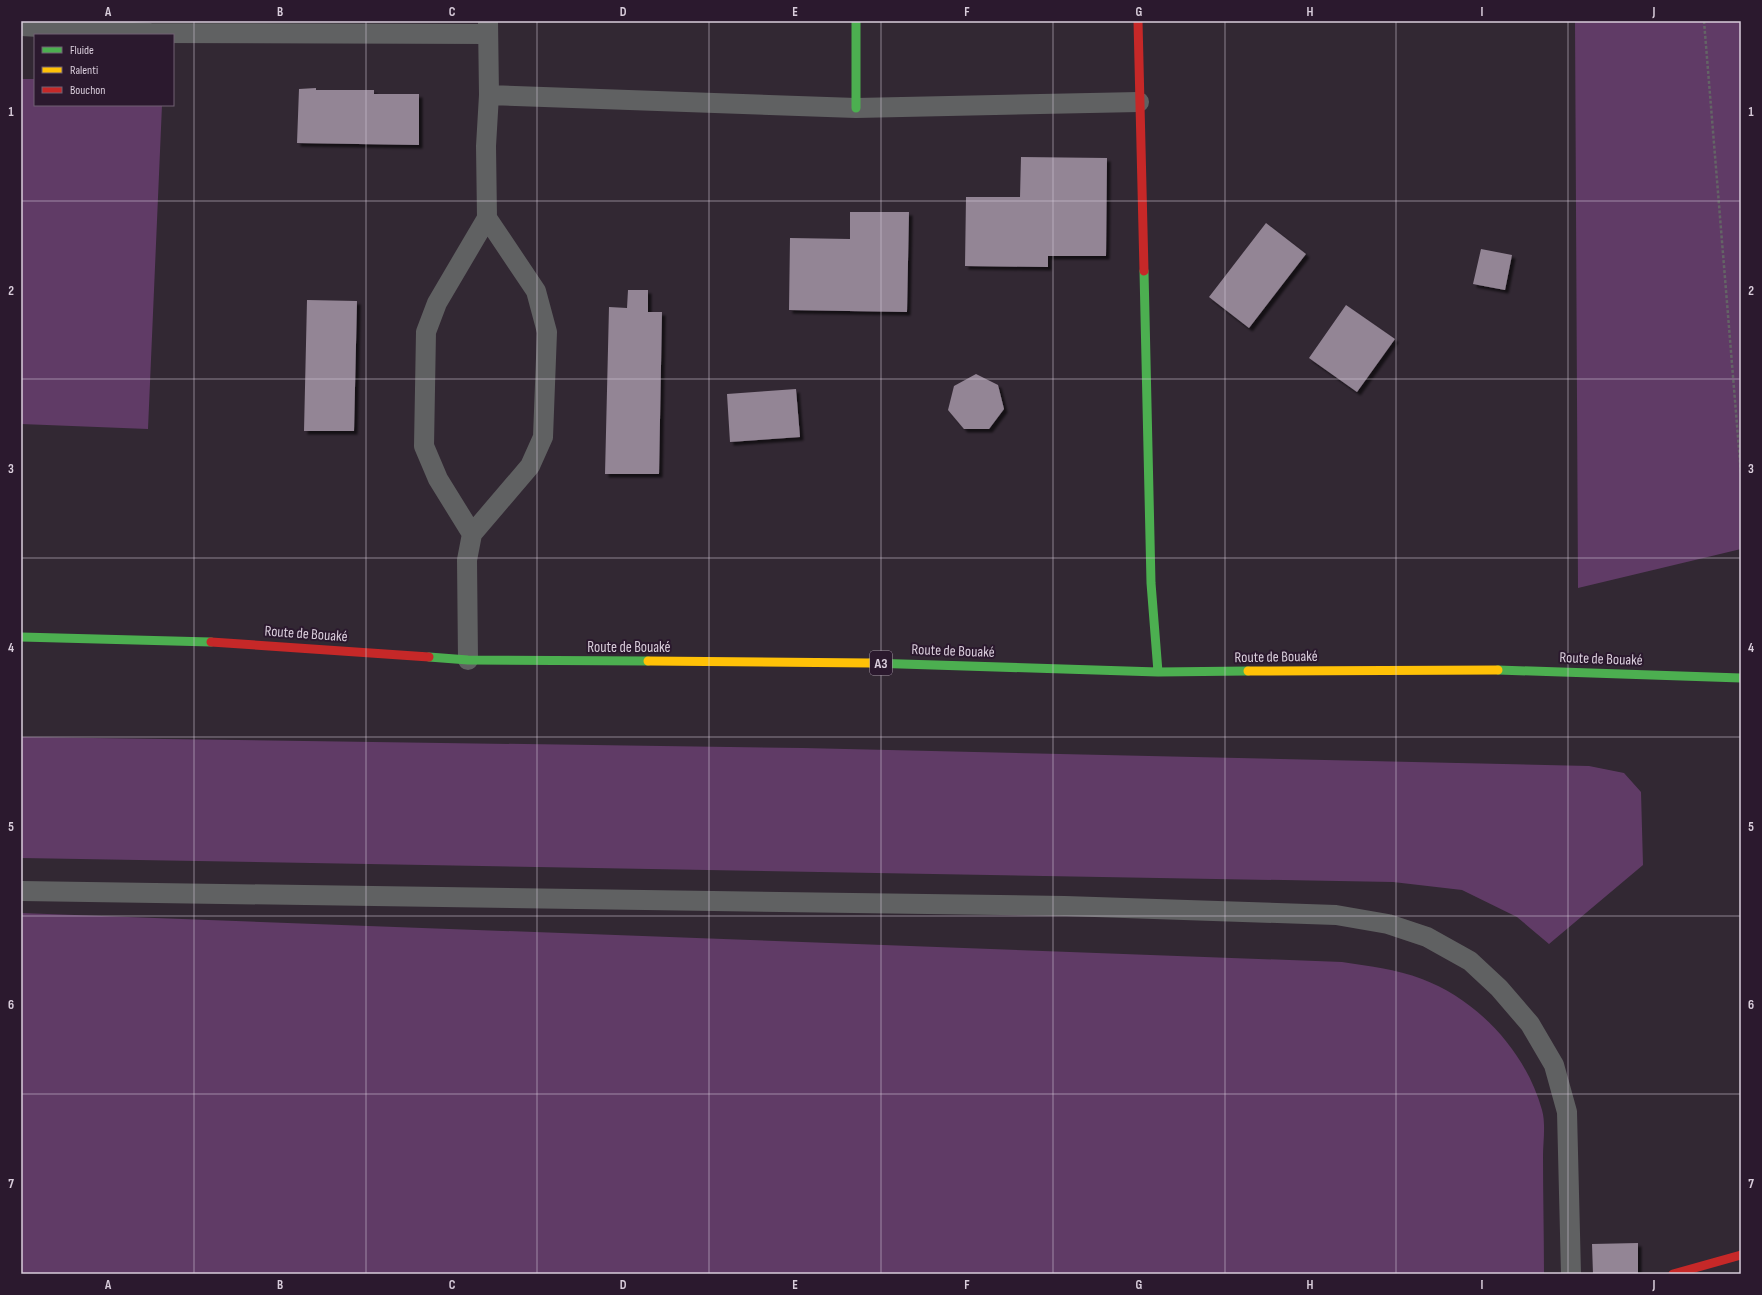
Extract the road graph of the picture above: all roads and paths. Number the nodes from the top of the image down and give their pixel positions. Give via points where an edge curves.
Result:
1 (856, 21) edge
2 (1138, 21) edge
3 (1704, 21) edge
4 (21, 26) edge
5 (488, 27) edge
6 (489, 95) junction
7 (1139, 102) junction
8 (856, 108) junction
9 (487, 218) junction
10 (1741, 474) edge
11 (472, 534) junction
12 (21, 637) edge
13 (468, 660) junction
14 (1158, 672) junction
15 (1741, 678) edge
16 (21, 891) edge
17 (1741, 1255) edge
18 (1571, 1274) edge
19 (1673, 1274) edge

1 - 8 main road
2 - 7 main road
3 - 10 path
4 - 5 lane via 151,33
5 - 6 lane
6 - 8 lane
6 - 9 lane via 486,146
7 - 8 lane
7 - 14 main road via 1151,583
9 - 11 lane via 437,303 426,332 424,446 438,479
9 - 11 lane via 536,292 548,332 543,437 530,466
11 - 13 lane via 467,560
12 - 13 main road, Route de Bouaké / A3 via 227,642
13 - 14 main road, Route de Bouaké / A3 via 868,663
14 - 15 main road, Route de Bouaké / A3 via 1472,669
16 - 18 lane via 1065,906 1336,915 1388,924 1427,937 1470,961 1499,988 1530,1024 1554,1065 1567,1112
17 - 19 main road

